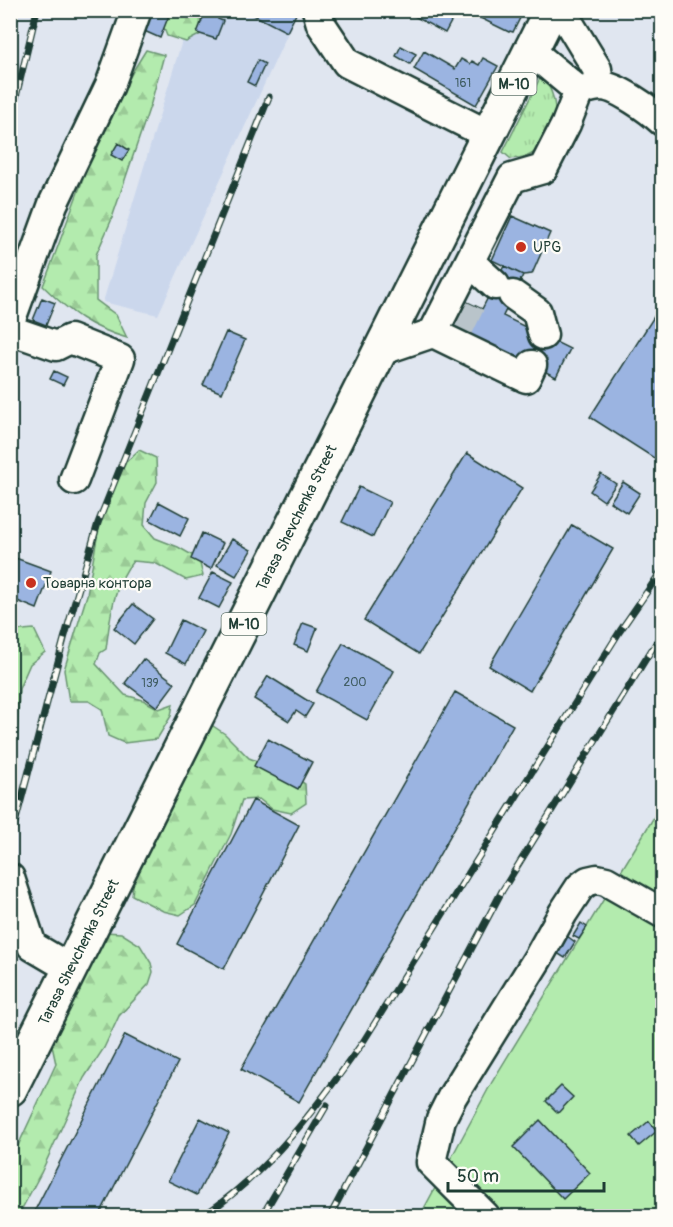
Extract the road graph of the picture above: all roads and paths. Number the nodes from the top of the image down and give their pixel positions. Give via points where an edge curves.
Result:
1 (137, 10) edge
2 (317, 10) edge
3 (551, 10) edge
4 (561, 10) edge
5 (531, 51) junction
6 (589, 88) junction
7 (663, 121) edge
8 (489, 135) junction
9 (490, 279) junction
10 (10, 322) edge
11 (454, 327) junction
12 (10, 330) edge
13 (543, 335) dead end
14 (380, 351) junction
15 (532, 365) dead end
16 (74, 480) dead end
17 (11, 879) edge
18 (663, 913) edge
19 (71, 969) junction
20 (10, 1089) edge
21 (484, 1216) edge

1 - 10 street via 111,85 53,204
2 - 8 street via 321,24 347,63
3 - 5 main road, Tarasa Shevchenka Street / М-10
4 - 6 street via 597,69
5 - 6 street
5 - 8 main road, Tarasa Shevchenka Street / М-10
6 - 7 street via 610,87
6 - 9 street via 543,169 512,178
8 - 14 main road, Tarasa Shevchenka Street / М-10
9 - 11 street
9 - 11 street
9 - 13 street via 537,312
11 - 14 street
11 - 15 street via 526,378
12 - 16 street via 56,346 70,339 120,359
14 - 19 main road, Tarasa Shevchenka Street / М-10
17 - 19 street via 32,946
18 - 21 street via 606,880 588,880 563,913 452,1097 441,1119 431,1162
19 - 20 main road, Tarasa Shevchenka Street / М-10

